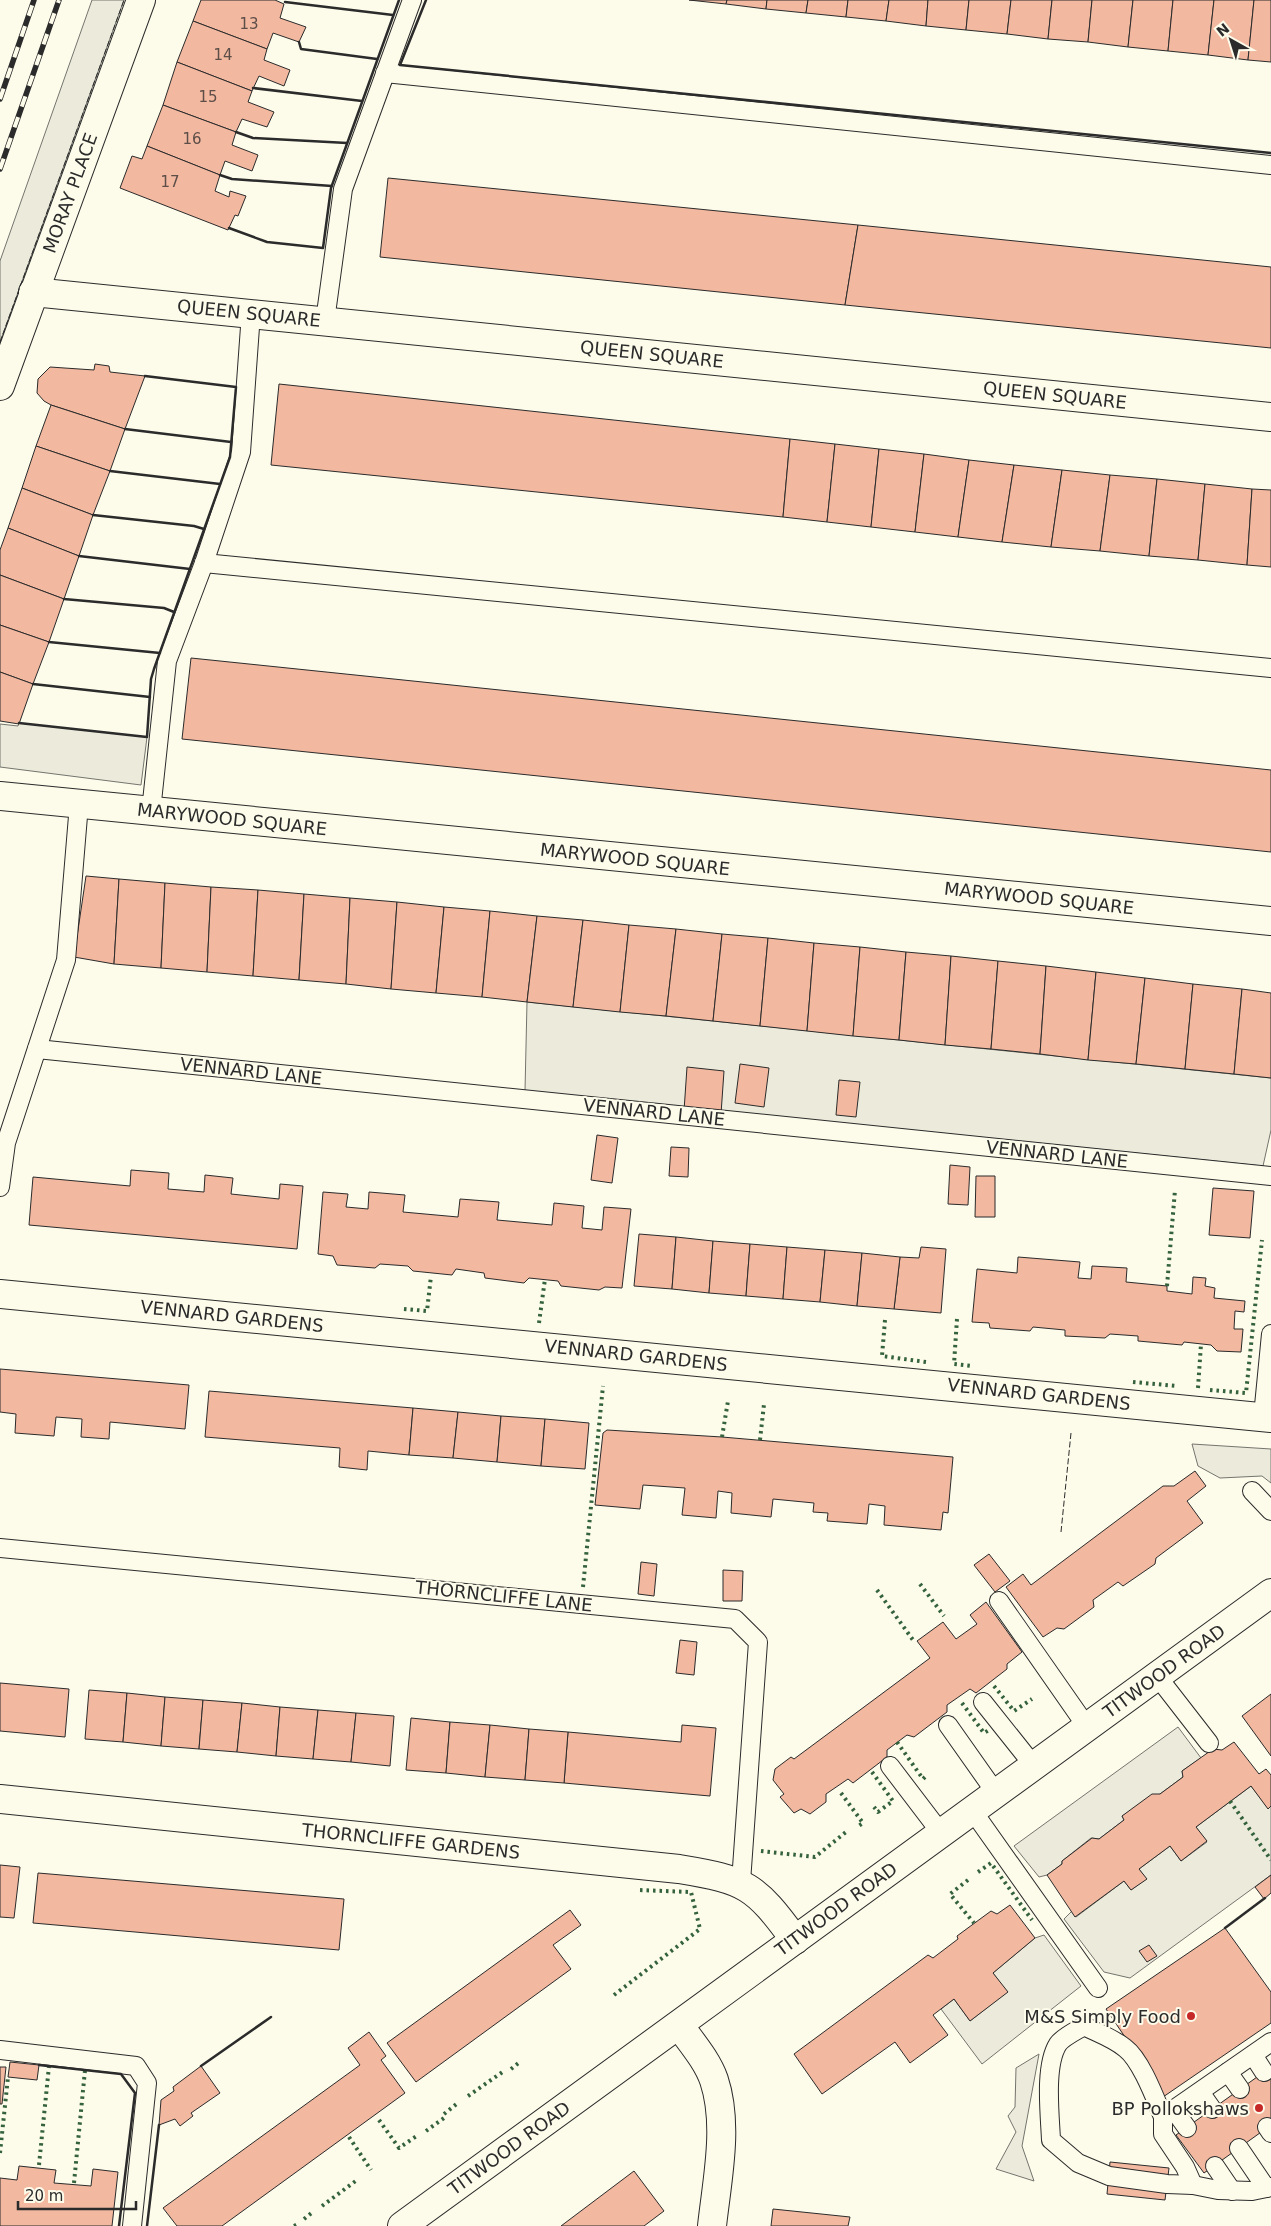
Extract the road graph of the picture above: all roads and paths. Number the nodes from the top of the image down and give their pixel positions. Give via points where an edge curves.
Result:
1 (141, 0) edge
2 (412, 0) edge
3 (385, 73) junction
4 (1271, 165) edge
5 (33, 292) junction
6 (251, 313) junction
7 (325, 321) junction
8 (0, 386) edge
9 (1271, 417) edge
10 (204, 563) junction
11 (1271, 668) edge
12 (0, 796) edge
13 (79, 804) junction
14 (151, 811) junction
15 (1271, 921) edge
16 (37, 1049) junction
17 (1271, 1176) edge
18 (0, 1187) edge
19 (0, 1294) edge
20 (1271, 1334) edge
21 (1267, 1417) edge
22 (1252, 1491) dead end
23 (1271, 1511) edge
24 (0, 1548) edge
25 (1271, 1593) edge
26 (999, 1601) dead end
27 (1157, 1676) junction
28 (983, 1702) dead end
29 (948, 1725) dead end
30 (1087, 1727) junction
31 (1210, 1744) dead end
32 (890, 1766) dead end
33 (1034, 1766) junction
34 (996, 1793) junction
35 (0, 1799) edge
36 (972, 1810) junction
37 (941, 1833) junction
38 (741, 1882) junction
39 (795, 1940) junction
40 (1098, 1988) dead end
41 (678, 2025) junction
42 (1271, 2042) edge
43 (0, 2050) edge
44 (1253, 2055) junction
45 (1228, 2072) junction
46 (1264, 2072) dead end
47 (1240, 2089) dead end
48 (1200, 2092) junction
49 (1212, 2109) dead end
50 (1168, 2113) junction
51 (1187, 2128) dead end
52 (1239, 2148) dead end
53 (1214, 2166) dead end
54 (1193, 2185) junction
55 (1269, 2187) edge
56 (1232, 2190) junction
57 (132, 2226) edge
58 (402, 2226) edge
59 (712, 2226) edge

1 - 5 street, MORAY PLACE
2 - 3 lane
3 - 4 lane
3 - 7 lane via 343,189
5 - 6 street, QUEEN SQUARE
5 - 8 street, MORAY PLACE
6 - 7 street, QUEEN SQUARE
6 - 10 lane via 241,452
7 - 9 street, QUEEN SQUARE
10 - 11 lane
10 - 14 lane via 167,661
12 - 13 street, MARYWOOD SQUARE
13 - 14 street, MARYWOOD SQUARE
13 - 16 lane via 66,960
14 - 15 street, MARYWOOD SQUARE
16 - 17 lane, VENNARD LANE
16 - 18 lane via 6,1143
19 - 21 street, VENNARD GARDENS
20 - 21 lane
22 - 23 lane
24 - 38 lane, THORNCLIFFE LANE via 735,1619 758,1642
25 - 27 street, TITWOOD ROAD
26 - 30 lane
27 - 30 street, TITWOOD ROAD
27 - 31 lane
28 - 33 lane
29 - 34 lane
30 - 33 street, TITWOOD ROAD
32 - 37 lane
33 - 34 street, TITWOOD ROAD
34 - 36 street, TITWOOD ROAD
35 - 38 street, THORNCLIFFE GARDENS via 679,1869
36 - 37 street, TITWOOD ROAD
36 - 40 lane
37 - 39 street, TITWOOD ROAD
38 - 39 street, THORNCLIFFE GARDENS via 769,1904
39 - 41 street, TITWOOD ROAD
41 - 58 street, TITWOOD ROAD
41 - 59 street via 714,2080 719,2106 721,2144
42 - 44 lane
43 - 57 lane via 136,2066 147,2083
44 - 45 lane
44 - 46 lane
45 - 47 lane
45 - 48 lane
48 - 49 lane
48 - 50 lane
50 - 51 lane
50 - 54 lane via 1163,2134
50 - 54 lane via 1127,2049 1084,2026 1059,2043 1048,2089 1051,2140 1078,2164 1109,2176
52 - 55 lane
53 - 56 lane
54 - 56 lane
55 - 56 lane via 1252,2191

